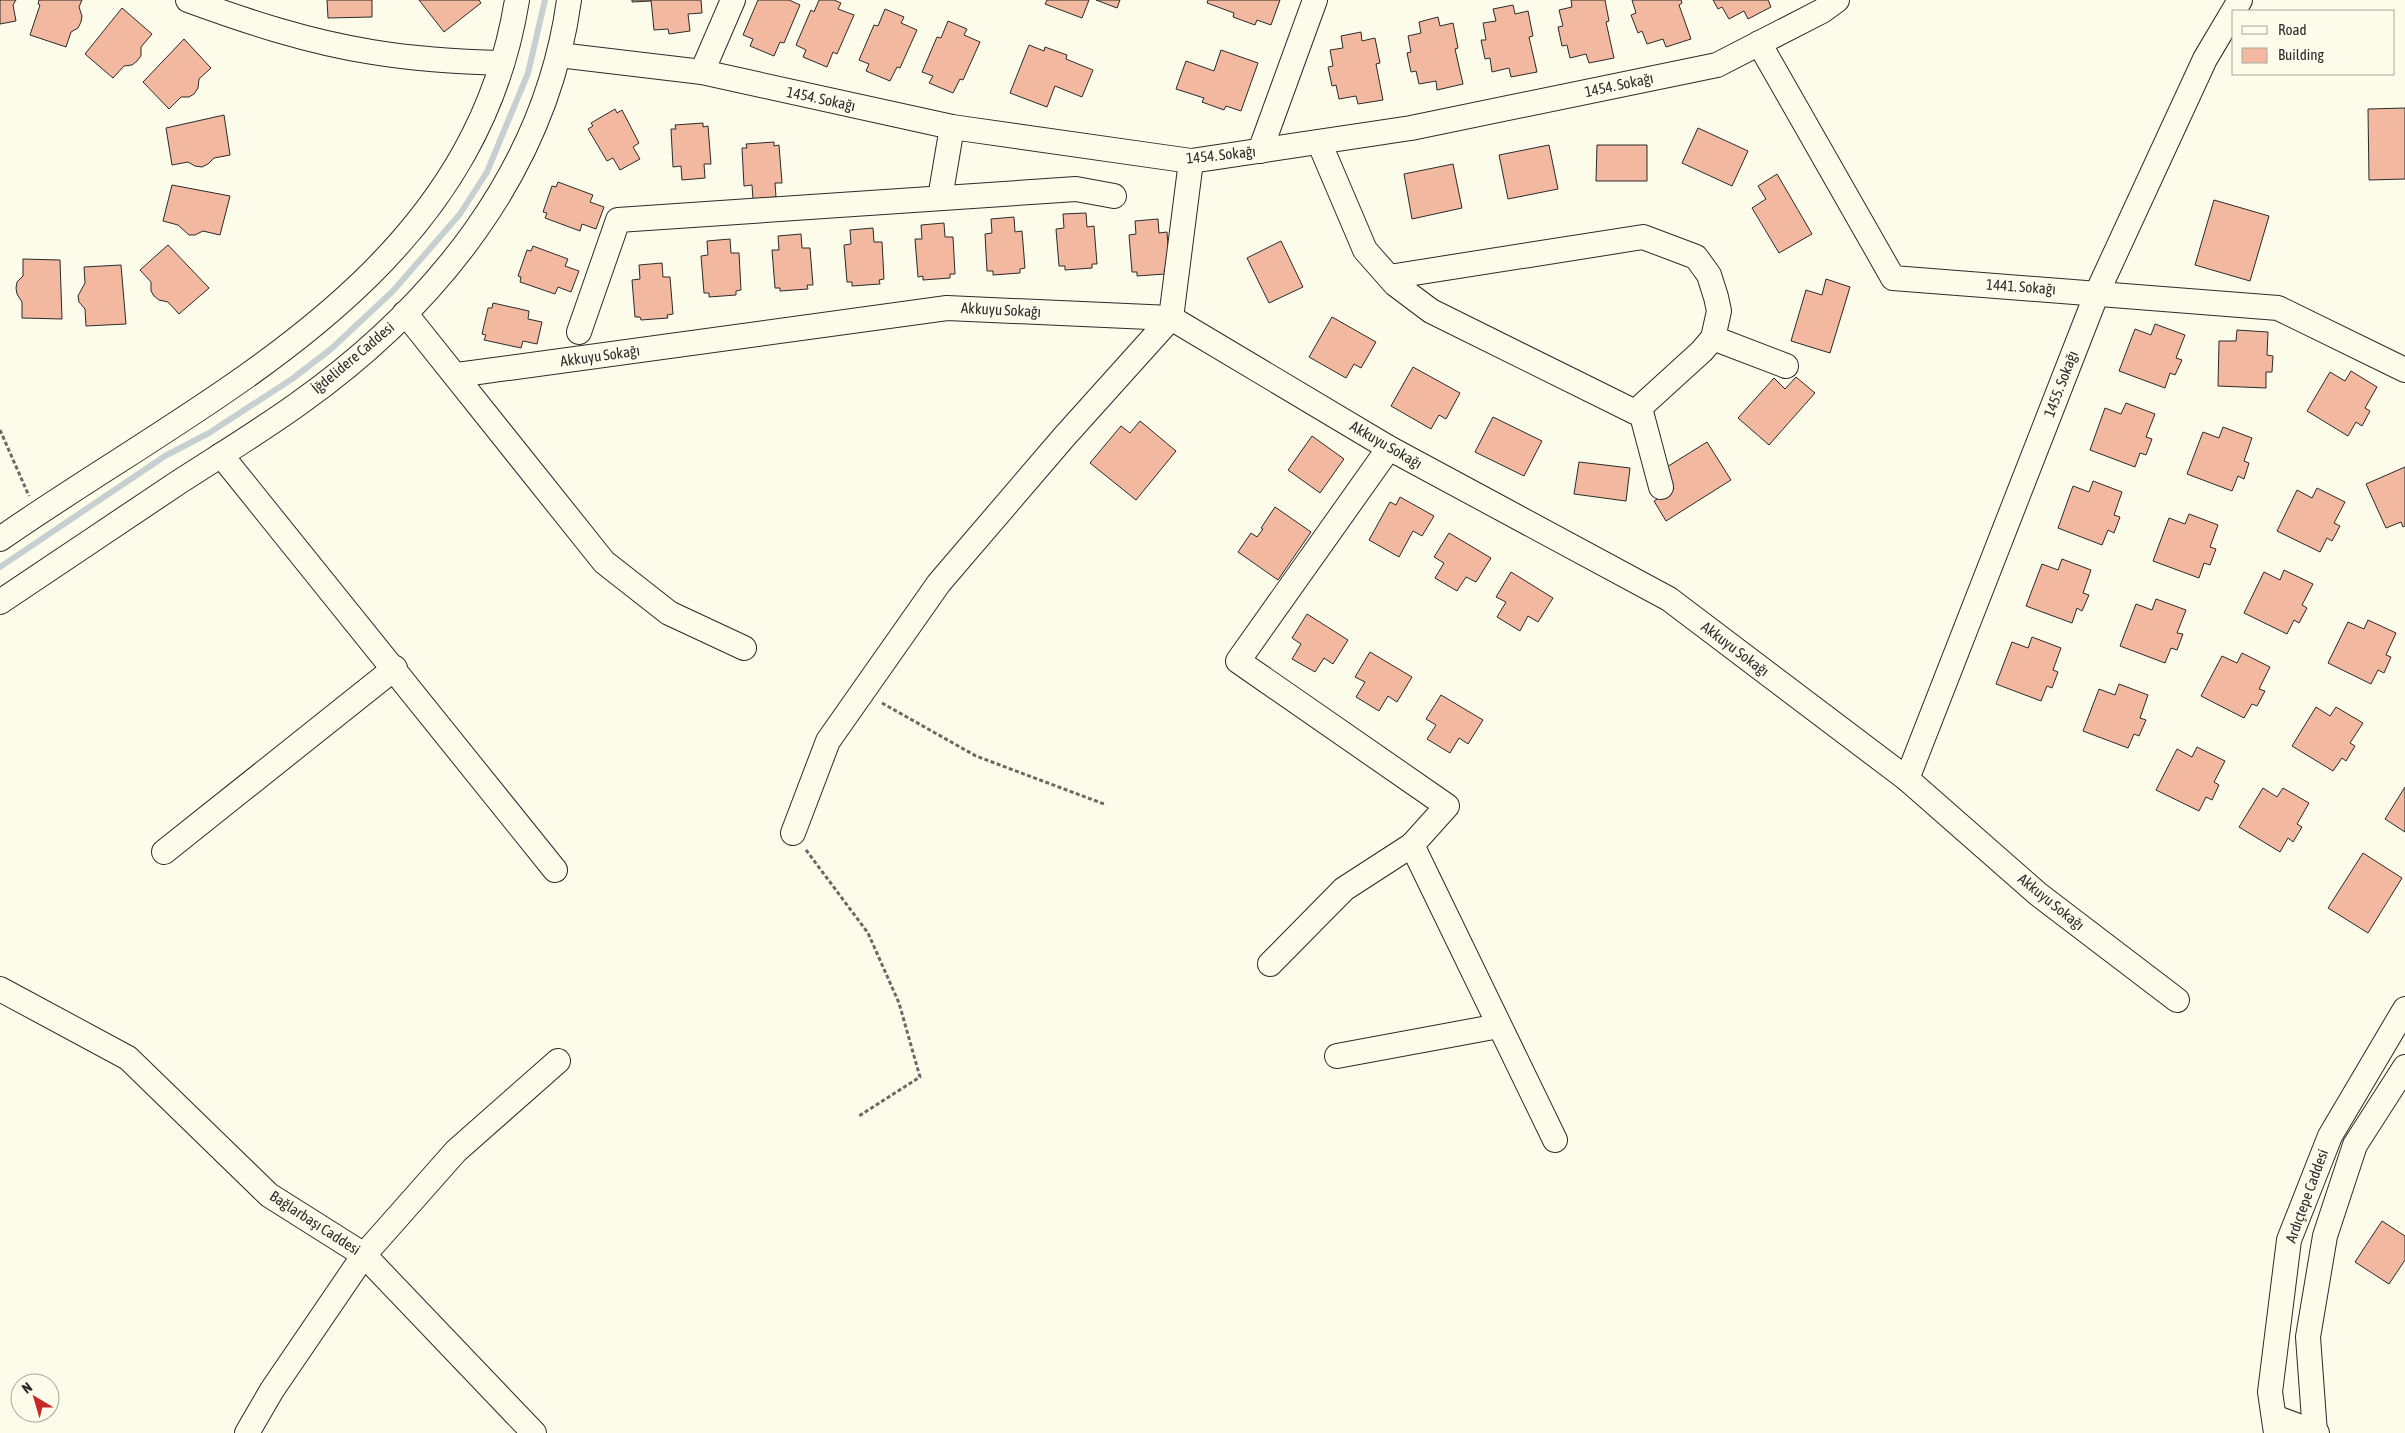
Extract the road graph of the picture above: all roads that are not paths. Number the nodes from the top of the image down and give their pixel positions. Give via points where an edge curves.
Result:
1 (188, 0) edge
2 (517, 0) edge
3 (569, 0) edge
4 (734, 0) edge
5 (1315, 0) edge
6 (1837, 0) edge
7 (2232, 13) edge
8 (1759, 43) junction
9 (558, 54) junction
10 (502, 63) junction
11 (702, 72) junction
12 (952, 127) junction
13 (1320, 142) junction
14 (1260, 151) junction
15 (1191, 161) junction
16 (1114, 196) dead end
17 (940, 198) junction
18 (1389, 277) junction
19 (2097, 293) junction
20 (405, 313) junction
21 (1171, 318) junction
22 (579, 332) dead end
23 (1713, 338) junction
24 (1786, 366) dead end
25 (2405, 370) edge
26 (457, 375) junction
27 (1640, 408) junction
28 (1389, 448) junction
29 (221, 455) junction
30 (1661, 487) dead end
31 (0, 539) edge
32 (0, 602) edge
33 (744, 648) dead end
34 (395, 668) junction
35 (1907, 779) junction
36 (793, 833) road end
37 (1412, 844) junction
38 (164, 852) dead end
39 (555, 870) dead end
40 (1270, 964) dead end
41 (0, 989) edge
42 (2177, 1000) dead end
43 (2405, 1009) edge
44 (1499, 1026) junction
45 (1337, 1056) dead end
46 (558, 1061) dead end
47 (2405, 1066) edge
48 (1555, 1140) dead end
49 (364, 1255) junction
50 (2275, 1425) edge
51 (247, 1433) edge
52 (534, 1433) edge
53 (2316, 1433) edge

1 - 10 street via 277,30 370,52 423,59
2 - 10 street
3 - 9 street, İğdelidere Caddesi
4 - 11 street
5 - 14 street
6 - 8 street, 1454. Sokağı
7 - 19 street, 1455. Sokağı via 2205,59
8 - 13 street, 1454. Sokağı via 1717,65 1411,128
8 - 19 street, 1441. Sokağı via 1893,278
9 - 11 street, 1454. Sokağı
9 - 20 street, İğdelidere Caddesi via 530,138 496,202 452,263
10 - 31 street via 482,117 452,175 412,230 370,275 269,361
11 - 12 street, 1454. Sokağı
12 - 15 street, 1454. Sokağı
12 - 17 street
13 - 14 street, 1454. Sokağı
13 - 18 street via 1365,250
14 - 15 street, 1454. Sokağı
15 - 21 street
16 - 17 street via 1076,189
17 - 22 street via 618,220
18 - 23 street via 1643,237 1696,257 1709,275 1718,311
18 - 27 street via 1431,311 1635,412
19 - 25 street, 1441. Sokağı via 2278,308
19 - 35 street, 1455. Sokağı
20 - 26 street
20 - 29 street, İğdelidere Caddesi via 299,404
21 - 26 street, Akkuyu Sokağı via 947,308
21 - 28 street, Akkuyu Sokağı
21 - 36 street via 1064,436 940,583 828,740
23 - 24 street
23 - 27 street
26 - 33 street via 604,562 669,613
27 - 30 street
28 - 35 street, Akkuyu Sokağı via 1669,598
28 - 37 street via 1238,661 1448,806
29 - 32 street, İğdelidere Caddesi
29 - 34 street
34 - 38 street
34 - 39 street
35 - 42 street, Akkuyu Sokağı via 2038,894
37 - 40 street via 1344,889
37 - 44 street
41 - 49 street, Bağlarbaşı Caddesi via 128,1058 269,1195
43 - 50 street, Ardıçtepe Caddesi via 2330,1136 2289,1240 2270,1392
44 - 45 street
44 - 48 street
46 - 49 street via 456,1151
47 - 53 street via 2356,1146 2324,1236 2308,1337
49 - 51 street via 272,1390
49 - 52 street, Bağlarbaşı Caddesi
50 - 53 street

